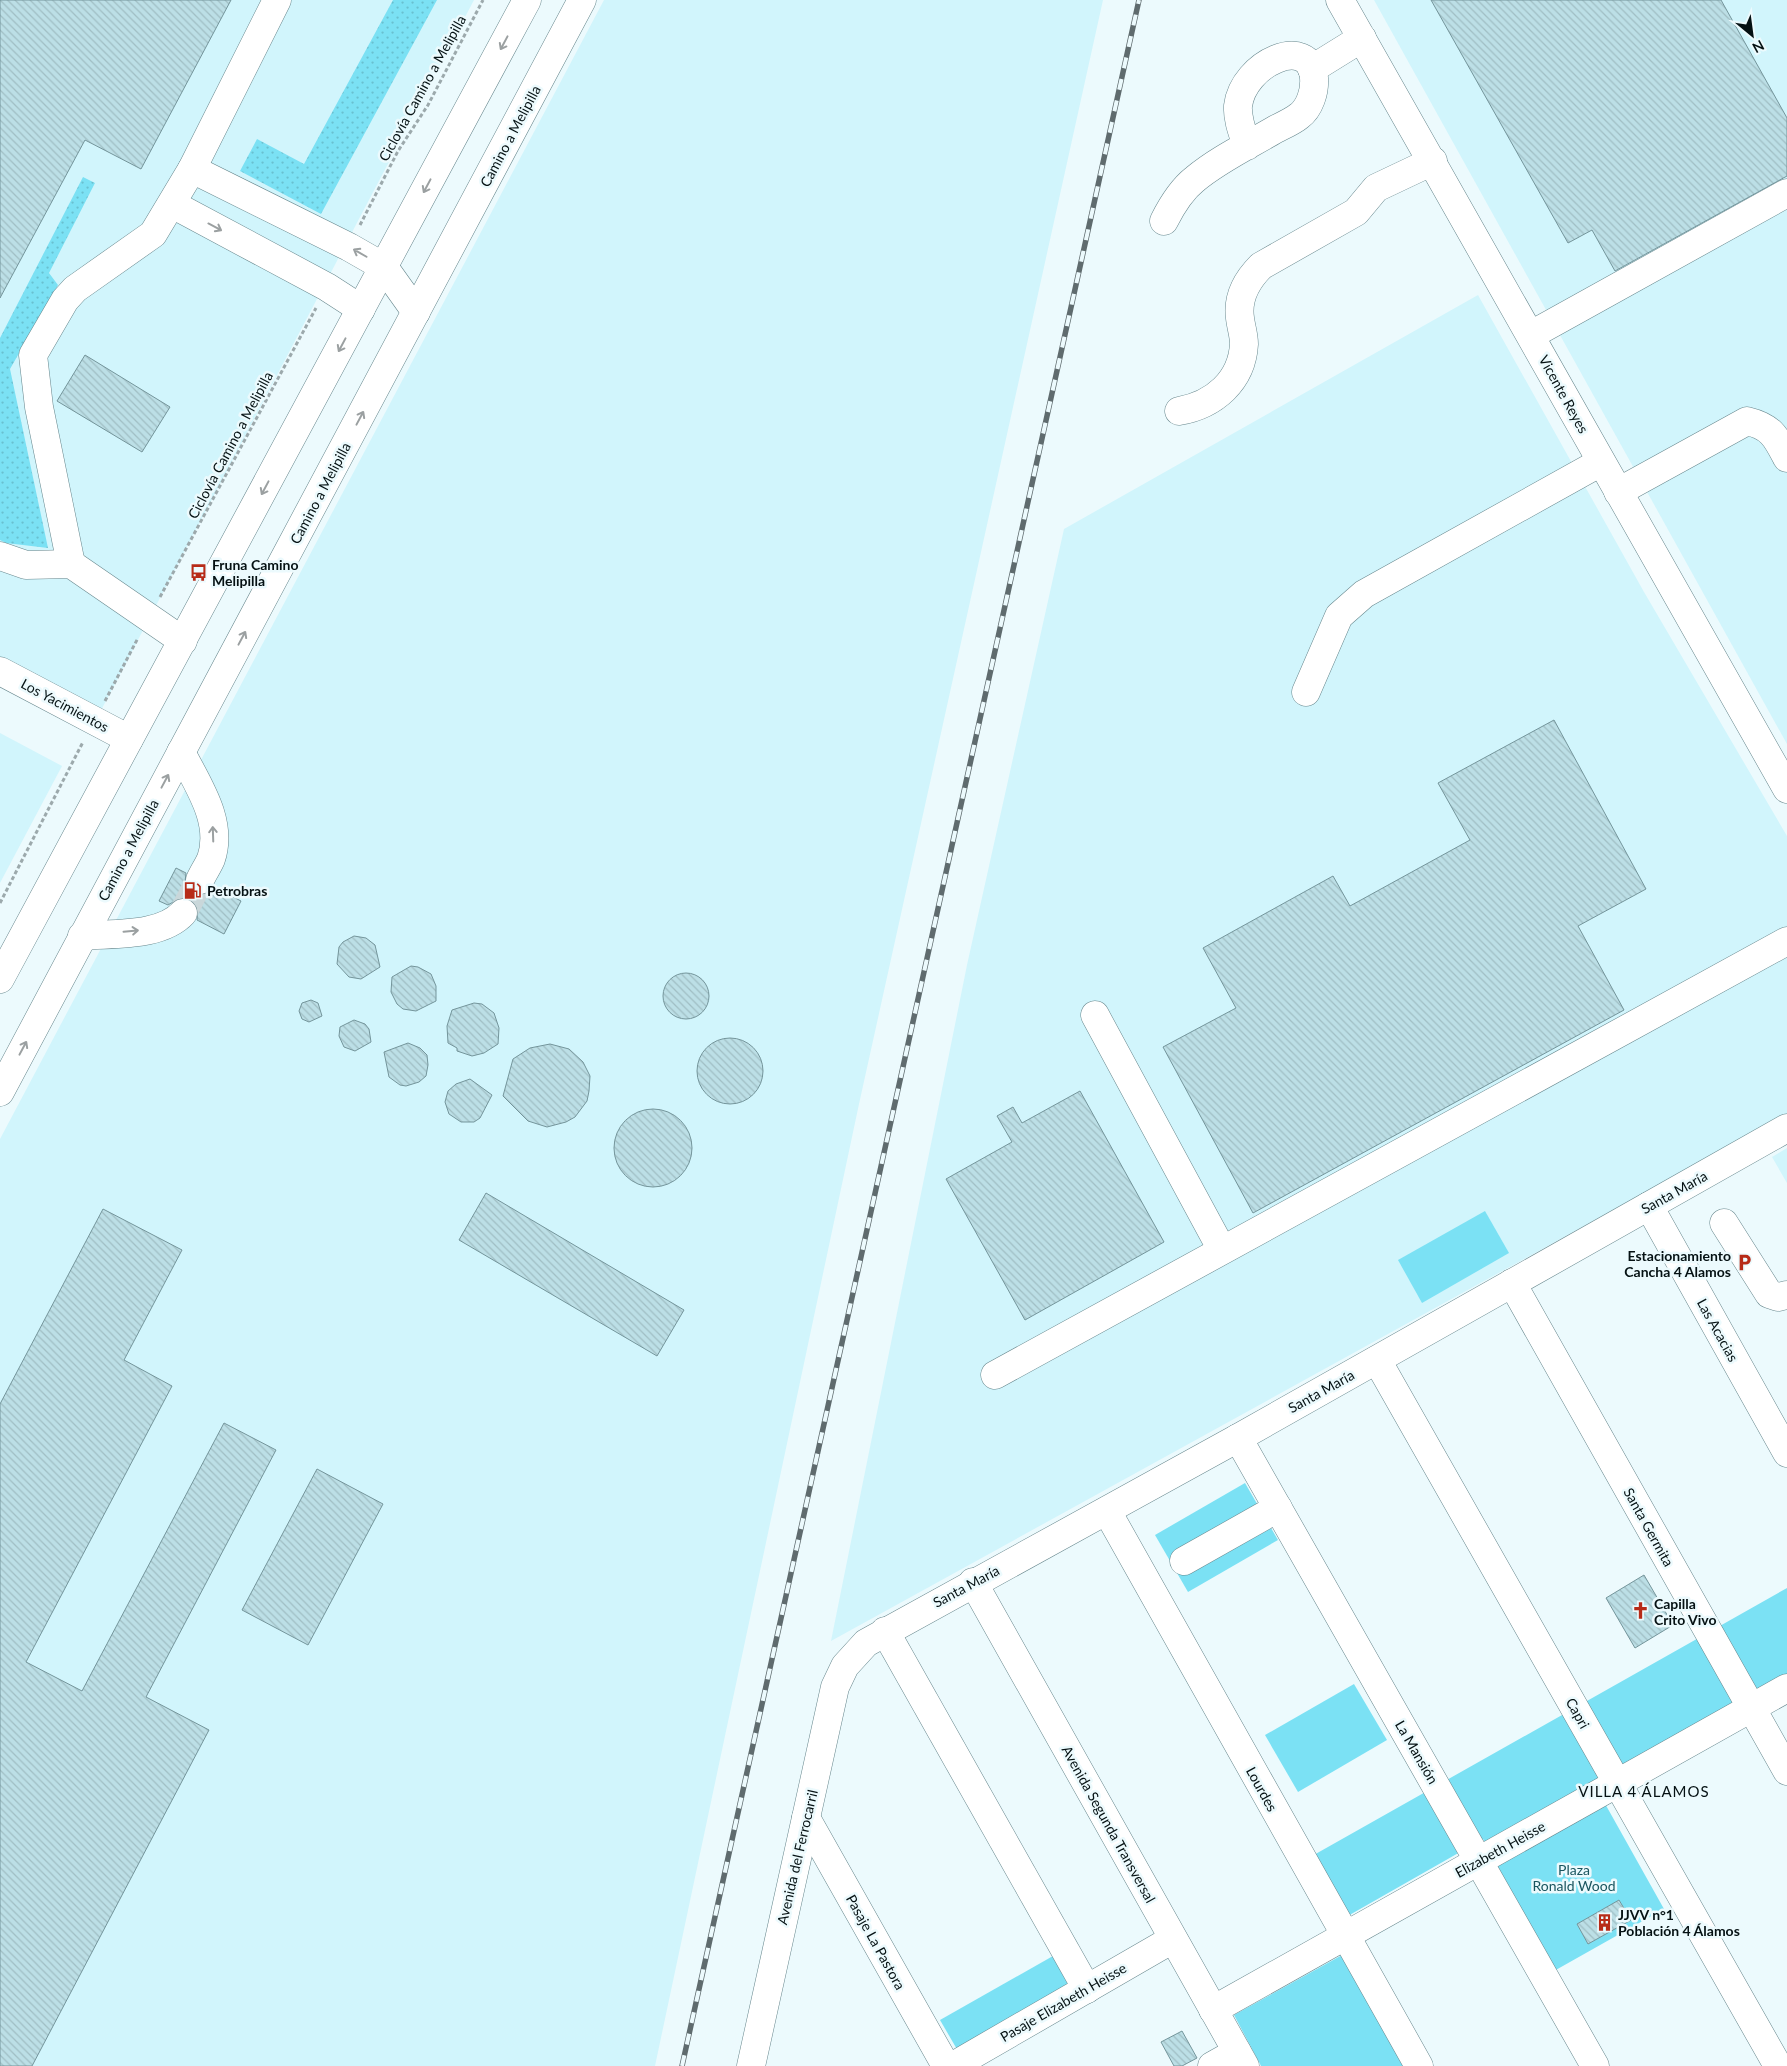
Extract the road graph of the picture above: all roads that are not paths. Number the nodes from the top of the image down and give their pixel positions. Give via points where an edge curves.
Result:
1 (277, 0) edge
2 (527, 0) edge
3 (582, 0) edge
4 (1340, 0) edge
5 (1362, 38) junction
6 (1312, 69) junction
7 (1247, 146) junction
8 (1433, 161) junction
9 (192, 169) junction
10 (1787, 192) edge
11 (172, 204) junction
12 (1164, 221) dead end
13 (384, 267) junction
14 (361, 309) junction
15 (416, 312) junction
16 (1531, 335) junction
17 (1179, 411) dead end
18 (1787, 458) edge
19 (1601, 462) junction
20 (1618, 492) junction
21 (0, 556) edge
22 (71, 564) junction
23 (183, 641) junction
24 (0, 671) edge
25 (1306, 692) dead end
26 (129, 739) junction
27 (181, 752) junction
28 (1787, 789) edge
29 (200, 880) tunnel mouth
30 (183, 913) tunnel mouth
31 (82, 936) junction
32 (1787, 942) edge
33 (0, 980) edge
34 (1096, 1015) dead end
35 (0, 1092) edge
36 (1787, 1128) edge
37 (1649, 1206) junction
38 (1724, 1224) dead end
39 (1222, 1250) junction
40 (1512, 1284) junction
41 (1787, 1295) edge
42 (1377, 1360) junction
43 (995, 1375) dead end
44 (1238, 1438) junction
45 (1787, 1453) edge
46 (1278, 1508) junction
47 (1107, 1511) junction
48 (1184, 1561) dead end
49 (973, 1582) junction
50 (884, 1631) junction
51 (856, 1653) joint
52 (1787, 1688) edge
53 (1752, 1708) junction
54 (1787, 1770) edge
55 (1617, 1783) junction
56 (806, 1818) junction
57 (1478, 1861) junction
58 (1345, 1935) junction
59 (1174, 1939) junction
60 (1087, 1988) junction
61 (1213, 2010) junction
62 (757, 2038) junction
63 (1241, 2059) edge
64 (751, 2066) edge
65 (773, 2066) edge
66 (946, 2066) edge
67 (953, 2066) edge
68 (1212, 2066) edge
69 (1419, 2066) edge
70 (1595, 2066) edge
71 (1778, 2066) edge

1 - 9 street
2 -> 13 street
3 - 15 street, Camino a Melipilla
4 - 5 street, Vicente Reyes
5 - 6 street
5 - 8 street, Vicente Reyes
6 - 7 street via 1313,90 1300,116
6 - 7 street via 1302,59 1283,56 1267,63 1249,78 1243,87 1238,108
7 - 12 street via 1194,180 1172,205
8 - 16 street, Vicente Reyes
8 - 17 street via 1376,188 1356,212 1261,266 1241,296 1244,344 1237,372 1219,395 1194,408
9 - 11 street
13 -> 9 street
10 - 16 street
11 -> 14 street
11 - 22 street via 152,234 70,295 33,356 39,407
13 - 14 street
13 - 15 street
14 -> 23 street
27 -> 15 street, Camino a Melipilla
16 - 19 street, Vicente Reyes
18 - 20 street via 1774,435 1762,425 1748,421
19 - 20 street, Vicente Reyes
19 - 25 street via 1364,594 1339,616
20 - 28 street, Vicente Reyes
21 - 22 street via 26,564
22 - 23 street
23 - 26 street
24 - 26 street, Los Yacimientos
26 - 33 street
29 -> 27 street via 211,859 213,824
31 -> 27 street, Camino a Melipilla
31 -> 30 street via 156,929 171,924
35 -> 31 street, Camino a Melipilla
32 - 39 street
34 - 39 street
36 - 37 street, Santa María
37 - 40 street, Santa María
37 - 45 street, Las Acacias
38 - 41 street via 1769,1294
39 - 43 street
40 - 42 street, Santa María
40 - 53 street, Santa Germita
42 - 44 street, Santa María
42 - 55 street, Capri
44 - 46 street, La Mansión
44 - 47 street, Santa María
46 - 48 street
46 - 57 street, La Mansión
47 - 49 street, Santa María
47 - 58 street, Lourdes
49 - 50 street, Santa María
49 - 59 street, Avenida Segunda Transversal
50 - 51 street, Santa María
50 - 60 street
51 - 56 street, Avenida del Ferrocarril via 845,1666 835,1687
52 - 53 street, Elizabeth Heisse
53 - 54 street, Santa Germita
53 - 55 street, Elizabeth Heisse
55 - 57 street, Elizabeth Heisse
55 - 71 street, Capri
56 - 62 street, Avenida del Ferrocarril
56 - 66 street, Pasaje La Pastora
57 - 58 street, Elizabeth Heisse
57 - 70 street, La Mansión
58 - 61 street, Elizabeth Heisse
58 - 69 street, Lourdes
59 - 60 street, Pasaje Elizabeth Heisse
59 - 61 street, Avenida Segunda Transversal
60 - 67 street, Pasaje Elizabeth Heisse
61 - 63 street, Avenida Segunda Transversal
62 - 64 street, Avenida del Ferrocarril
62 - 65 street
63 - 68 street

